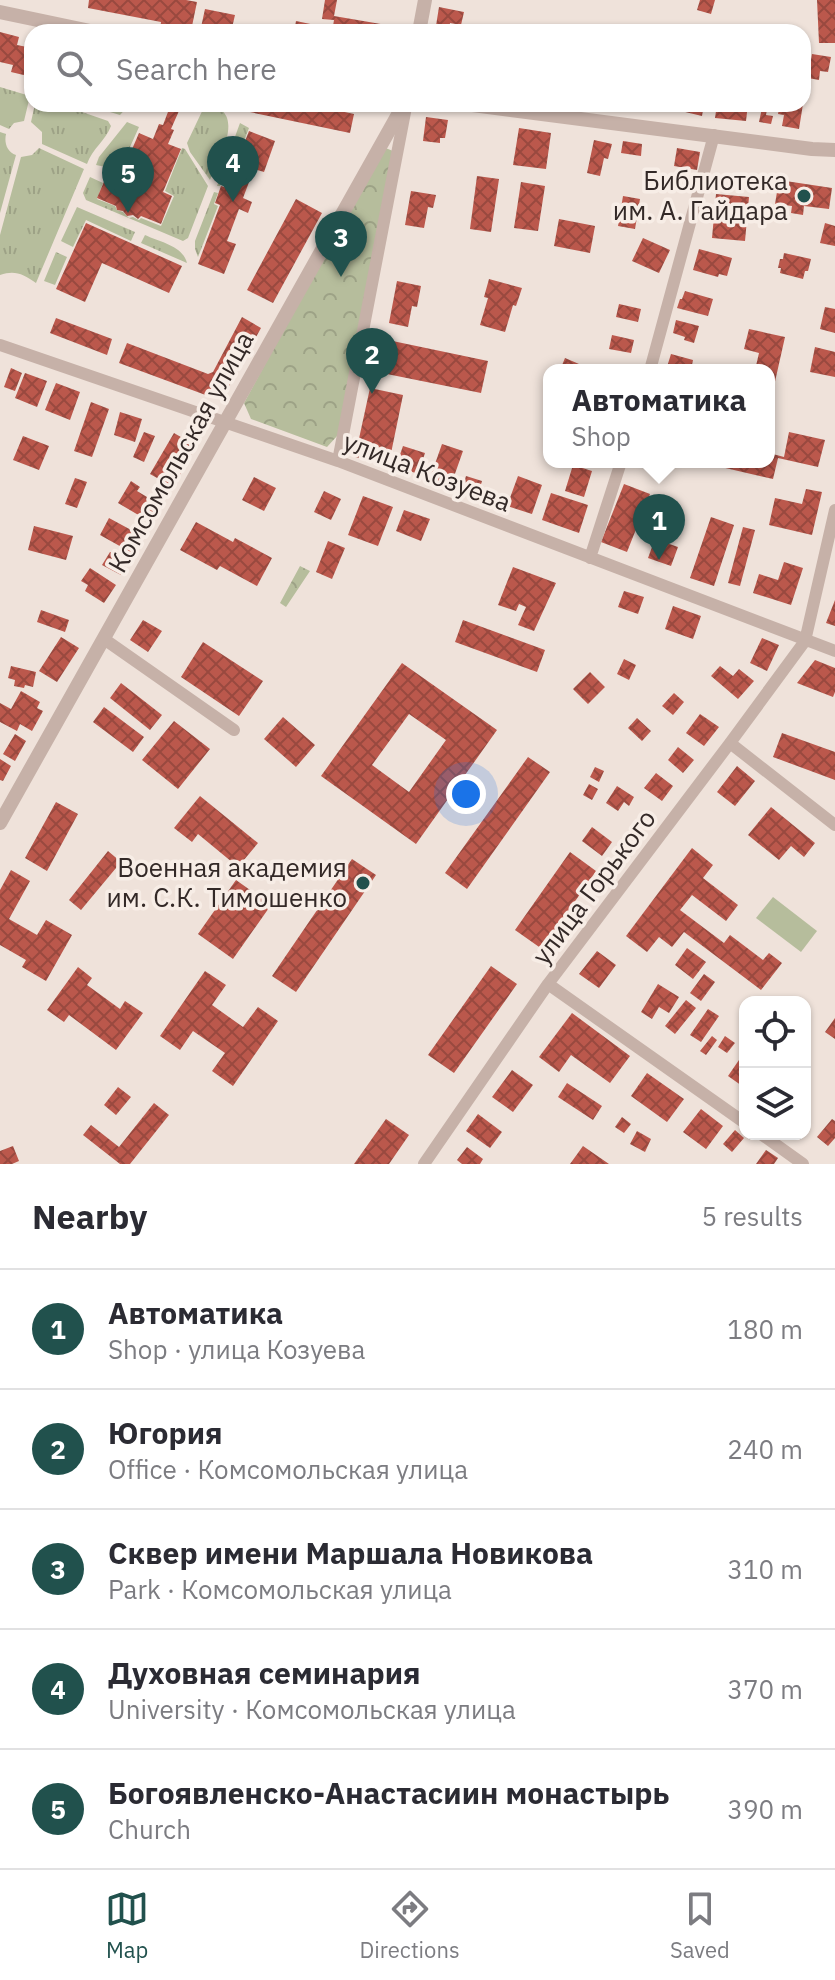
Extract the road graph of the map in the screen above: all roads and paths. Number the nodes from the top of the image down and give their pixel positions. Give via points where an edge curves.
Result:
1 (425, 0) edge
2 (0, 12) edge
3 (57, 24) edge
4 (420, 24) edge
5 (400, 112) edge
6 (403, 112) edge
7 (529, 112) edge
8 (714, 135) junction
9 (835, 150) edge
10 (0, 345) edge
11 (652, 364) edge
12 (226, 422) junction
13 (338, 461) junction
14 (619, 468) edge
15 (835, 510) edge
16 (590, 558) junction
17 (104, 639) junction
18 (805, 641) junction
19 (835, 651) edge
20 (234, 730) dead end
21 (730, 743) junction
22 (0, 823) edge
23 (835, 825) edge
24 (548, 984) junction
25 (739, 1119) edge
26 (769, 1140) edge
27 (424, 1164) edge
28 (803, 1164) edge

1 - 4 street
2 - 3 street
5 - 12 street, Комсомольская улица
6 - 13 street, Комсомольская улица
7 - 8 street
8 - 9 street
8 - 11 street
10 - 12 street, улица Козуева
12 - 13 street, улица Козуева
12 - 17 street, Комсомольская улица
13 - 16 street, улица Козуева
14 - 16 street
15 - 18 street
16 - 18 street, улица Козуева
17 - 20 street
17 - 22 street, Комсомольская улица
18 - 19 street, улица Козуева
18 - 21 street, улица Горького
21 - 23 street
21 - 24 street, улица Горького
24 - 25 street
24 - 27 street, улица Горького
26 - 28 street

